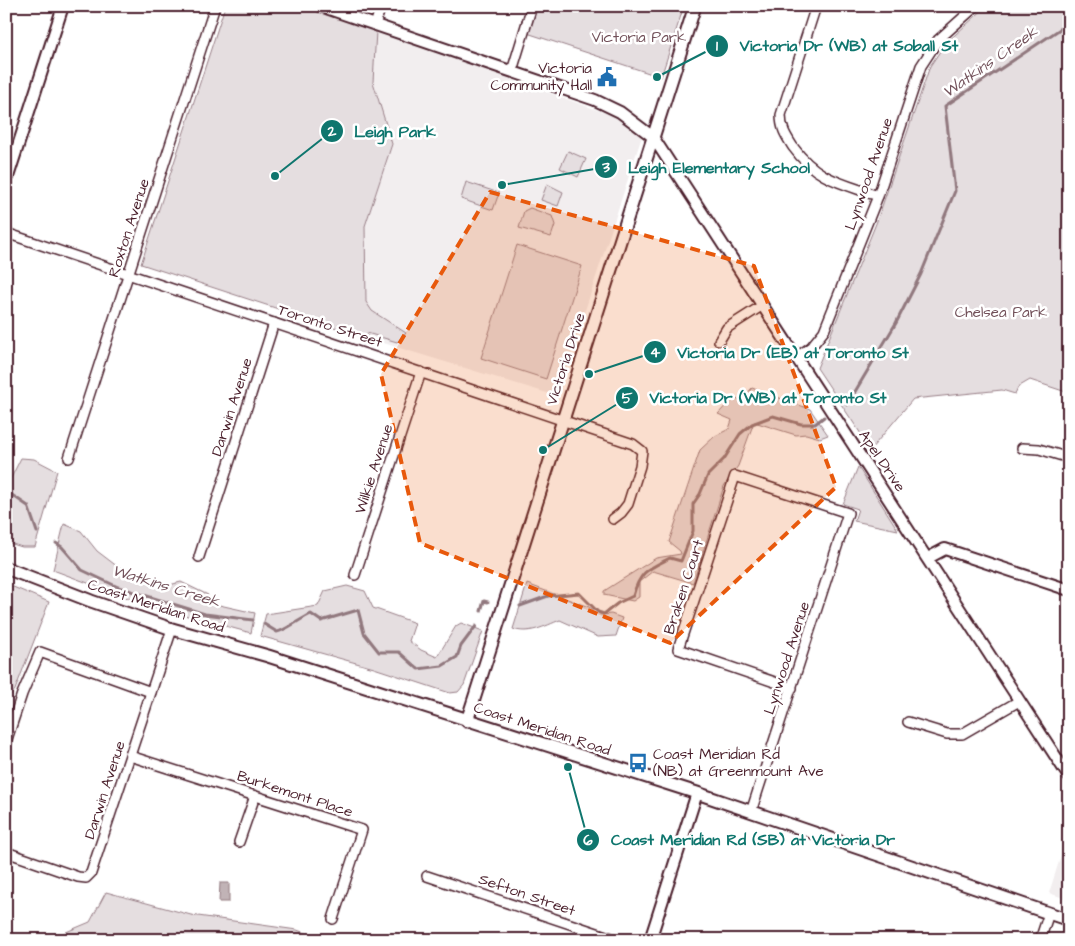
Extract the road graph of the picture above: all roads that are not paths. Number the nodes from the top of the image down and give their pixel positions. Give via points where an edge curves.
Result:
1 (62, 6) edge
2 (215, 6) edge
3 (320, 6) edge
4 (381, 6) edge
5 (532, 6) edge
6 (695, 6) edge
7 (816, 6) edge
8 (976, 6) edge
9 (375, 24) junction
10 (512, 71) junction
11 (653, 137) junction
12 (6, 183) edge
13 (878, 196) junction
14 (6, 234) edge
15 (129, 274) junction
16 (763, 305) junction
17 (274, 323) junction
18 (718, 341) dead end
19 (797, 357) junction
20 (420, 372) junction
21 (562, 419) junction
22 (1022, 448) dead end
23 (68, 458) dead end
24 (1069, 458) edge
25 (735, 476) joint
26 (613, 519) dead end
27 (199, 557) dead end
28 (928, 558) junction
29 (6, 568) edge
30 (355, 575) dead end
31 (1069, 590) edge
32 (172, 629) junction
33 (792, 688) junction
34 (152, 692) junction
35 (1019, 701) junction
36 (467, 721) junction
37 (908, 722) dead end
38 (6, 742) edge
39 (130, 756) junction
40 (1069, 778) edge
41 (697, 793) junction
42 (254, 796) junction
43 (752, 812) junction
44 (239, 842) dead end
45 (6, 852) edge
46 (427, 876) dead end
47 (1049, 913) junction
48 (333, 919) dead end
49 (1069, 920) edge
50 (618, 940) edge
51 (650, 940) edge
52 (1040, 940) edge

1 - 12 street
2 - 15 street, Roxton Avenue
3 - 9 street, Apel Drive
4 - 9 street
5 - 10 street
6 - 11 main road, Victoria Drive
7 - 13 street via 781,116 781,125 800,156 815,171
8 - 13 street, Lynwood Avenue via 938,40 921,66
9 - 10 street, Apel Drive
10 - 11 street, Apel Drive via 605,104
11 - 16 street, Apel Drive
11 - 21 main road, Victoria Drive
13 - 19 street, Lynwood Avenue via 824,331 811,347
14 - 15 street, Toronto Street
15 - 17 street, Toronto Street
15 - 23 street, Roxton Avenue
16 - 18 street via 727,328
16 - 19 street, Apel Drive
17 - 20 street, Toronto Street
17 - 27 street, Darwin Avenue
19 - 28 street, Apel Drive
20 - 21 street, Toronto Street
20 - 30 street, Wilkie Avenue
21 - 26 street, Toronto Street via 630,443 642,451 628,504
21 - 36 main road, Victoria Drive via 545,482
22 - 24 street via 1039,449
25 - 33 street, Lynwood Avenue via 848,514
25 - 33 street, Braken Court via 678,649
28 - 31 street via 945,549
28 - 35 street, Apel Drive
29 - 32 main road, Coast Meridian Road via 91,602
32 - 34 street, Darwin Avenue
32 - 36 main road, Coast Meridian Road via 268,656
33 - 43 street, Lynwood Avenue
34 - 38 street via 40,652
34 - 39 street, Darwin Avenue
35 - 37 street via 962,734 947,734
35 - 40 street, Apel Drive
36 - 41 main road, Coast Meridian Road
39 - 42 street, Burkemont Place
39 - 45 street, Darwin Avenue via 94,868 86,878
41 - 43 main road, Coast Meridian Road
41 - 51 street
42 - 44 street
42 - 48 street, Burkemont Place via 362,830
43 - 47 main road, Coast Meridian Road
46 - 50 street, Sefton Street
47 - 49 main road, Coast Meridian Road
47 - 52 street

